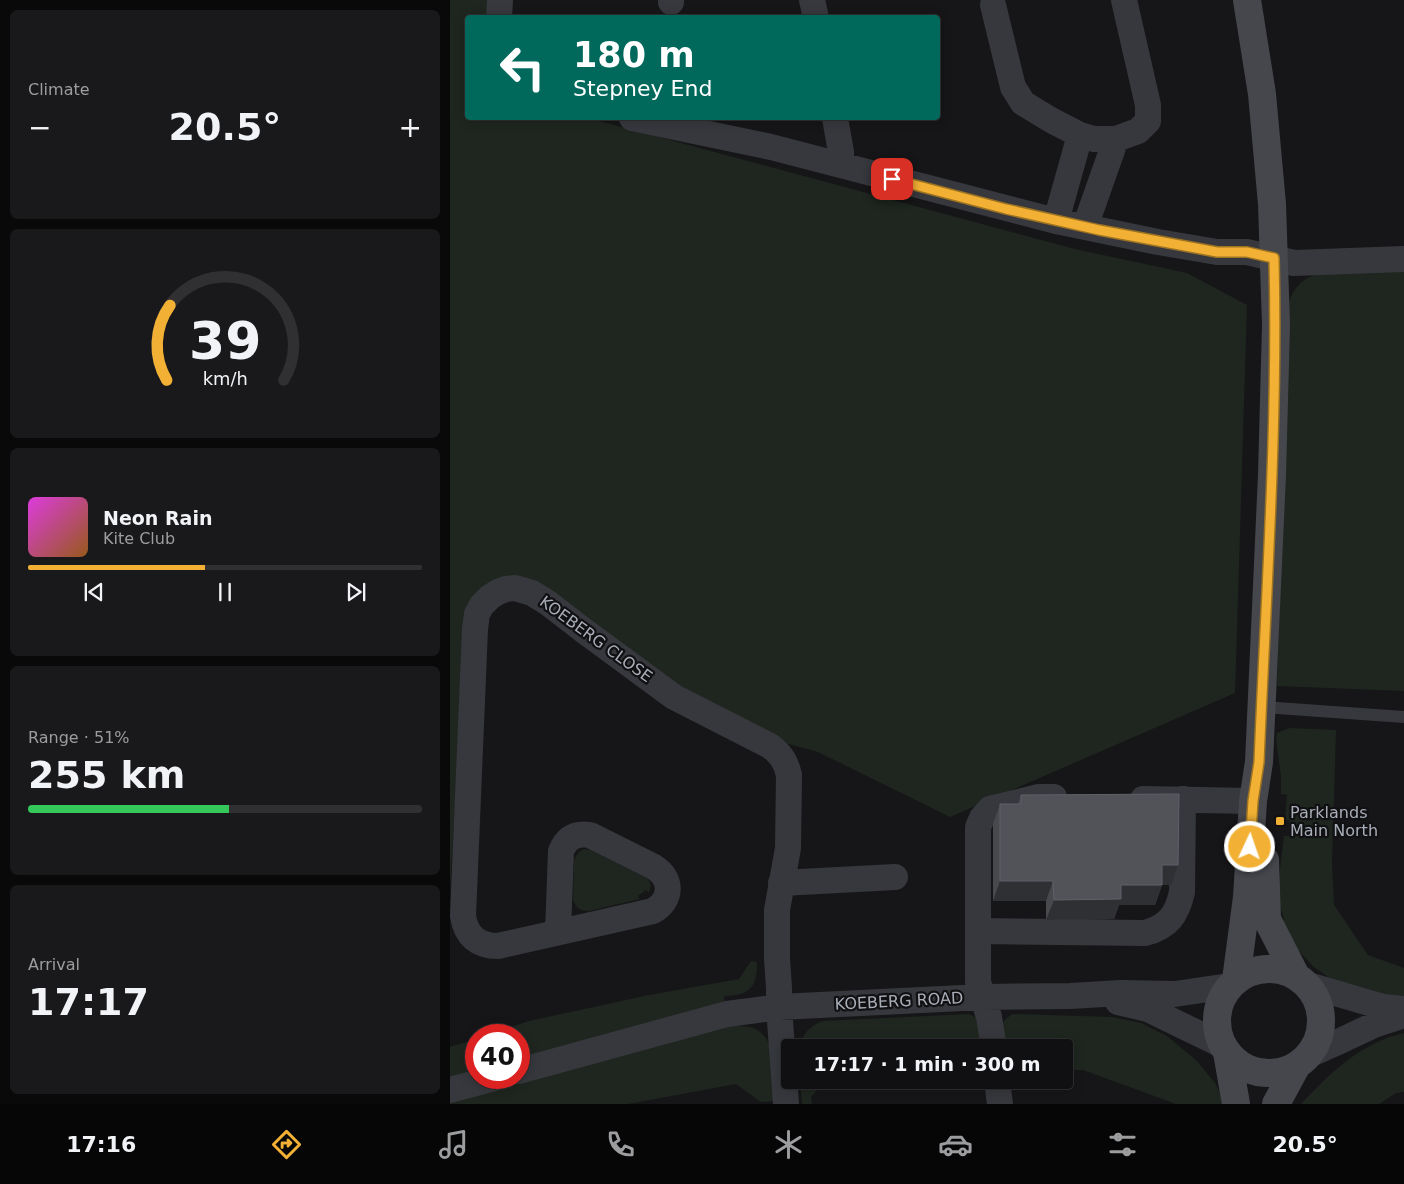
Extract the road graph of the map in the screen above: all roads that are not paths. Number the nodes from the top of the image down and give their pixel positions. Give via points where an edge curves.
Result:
1 (500, 0) edge
2 (812, 0) edge
3 (1124, 0) edge
4 (1247, 0) edge
5 (993, 5) dead end
6 (499, 15) edge
7 (815, 15) edge
8 (642, 120) edge
9 (835, 120) edge
10 (1080, 135) junction
11 (1116, 139) junction
12 (841, 165) junction
13 (1056, 221) junction
14 (1085, 227) junction
15 (1274, 258) junction
16 (1404, 259) edge
17 (1262, 706) junction
18 (1404, 717) edge
19 (1259, 762) junction
20 (1077, 798) edge
21 (1116, 798) edge
22 (1182, 800) junction
23 (1253, 801) junction
24 (895, 877) dead end
25 (782, 883) junction
26 (978, 931) junction
27 (558, 932) junction
28 (1302, 980) junction
29 (1232, 983) junction
30 (1070, 996) junction
31 (983, 997) junction
32 (779, 1007) junction
33 (1404, 1009) edge
34 (1404, 1015) edge
35 (993, 1039) edge
36 (1225, 1049) junction
37 (1303, 1060) junction
38 (530, 1068) edge
39 (465, 1086) edge
40 (999, 1089) edge
41 (450, 1090) edge
42 (786, 1104) edge
43 (1000, 1104) edge
44 (1236, 1104) edge
45 (1276, 1104) edge

1 - 6 street
2 - 7 street
3 - 11 street via 1148,105 1148,121 1138,131
4 - 15 street via 1262,94
5 - 10 street via 1014,87 1024,103
8 - 12 street
9 - 12 street
10 - 11 street
10 - 13 street
11 - 14 street
12 - 13 street
13 - 14 street
14 - 15 street via 1217,252 1247,252
15 - 16 street via 1294,263
15 - 17 street via 1276,325 1272,475
17 - 18 lane
17 - 19 street
19 - 23 street
19 - 28 street via 1266,820 1266,919
20 - 26 street via 1039,797 990,810 982,818 978,828
21 - 22 street
22 - 23 street
22 - 26 street via 1182,892 1176,912 1162,926 1145,933
23 - 29 street via 1246,897
24 - 25 street
25 - 27 street, KOEBERG CLOSE via 788,848 789,784 787,766 777,751 674,696 532,593 506,589 482,605 475,629 464,925 474,939 490,946
25 - 32 street, KOEBERG CLOSE via 777,910
26 - 31 street via 978,982
27 - 27 street, KOEBERG CLOSE via 659,908 667,897 665,876 654,867 590,835 569,838 561,851
28 - 29 street via 1280,969 1264,968 1249,972
28 - 33 street via 1383,1007
28 - 37 street via 1316,996 1322,1020 1318,1038
29 - 30 street, KOEBERG ROAD via 1175,994
29 - 36 street via 1222,997 1217,1015 1218,1034
30 - 31 street, KOEBERG ROAD
30 - 36 street, KOEBERG ROAD via 1148,1009
31 - 32 street, KOEBERG ROAD
31 - 35 street
32 - 38 street, KOEBERG ROAD via 728,1014
32 - 42 street, KOEBERG CLOSE
34 - 37 street via 1374,1025
36 - 37 street via 1236,1062 1260,1072 1285,1070
36 - 44 street
37 - 45 street
39 - 41 street
40 - 43 street

